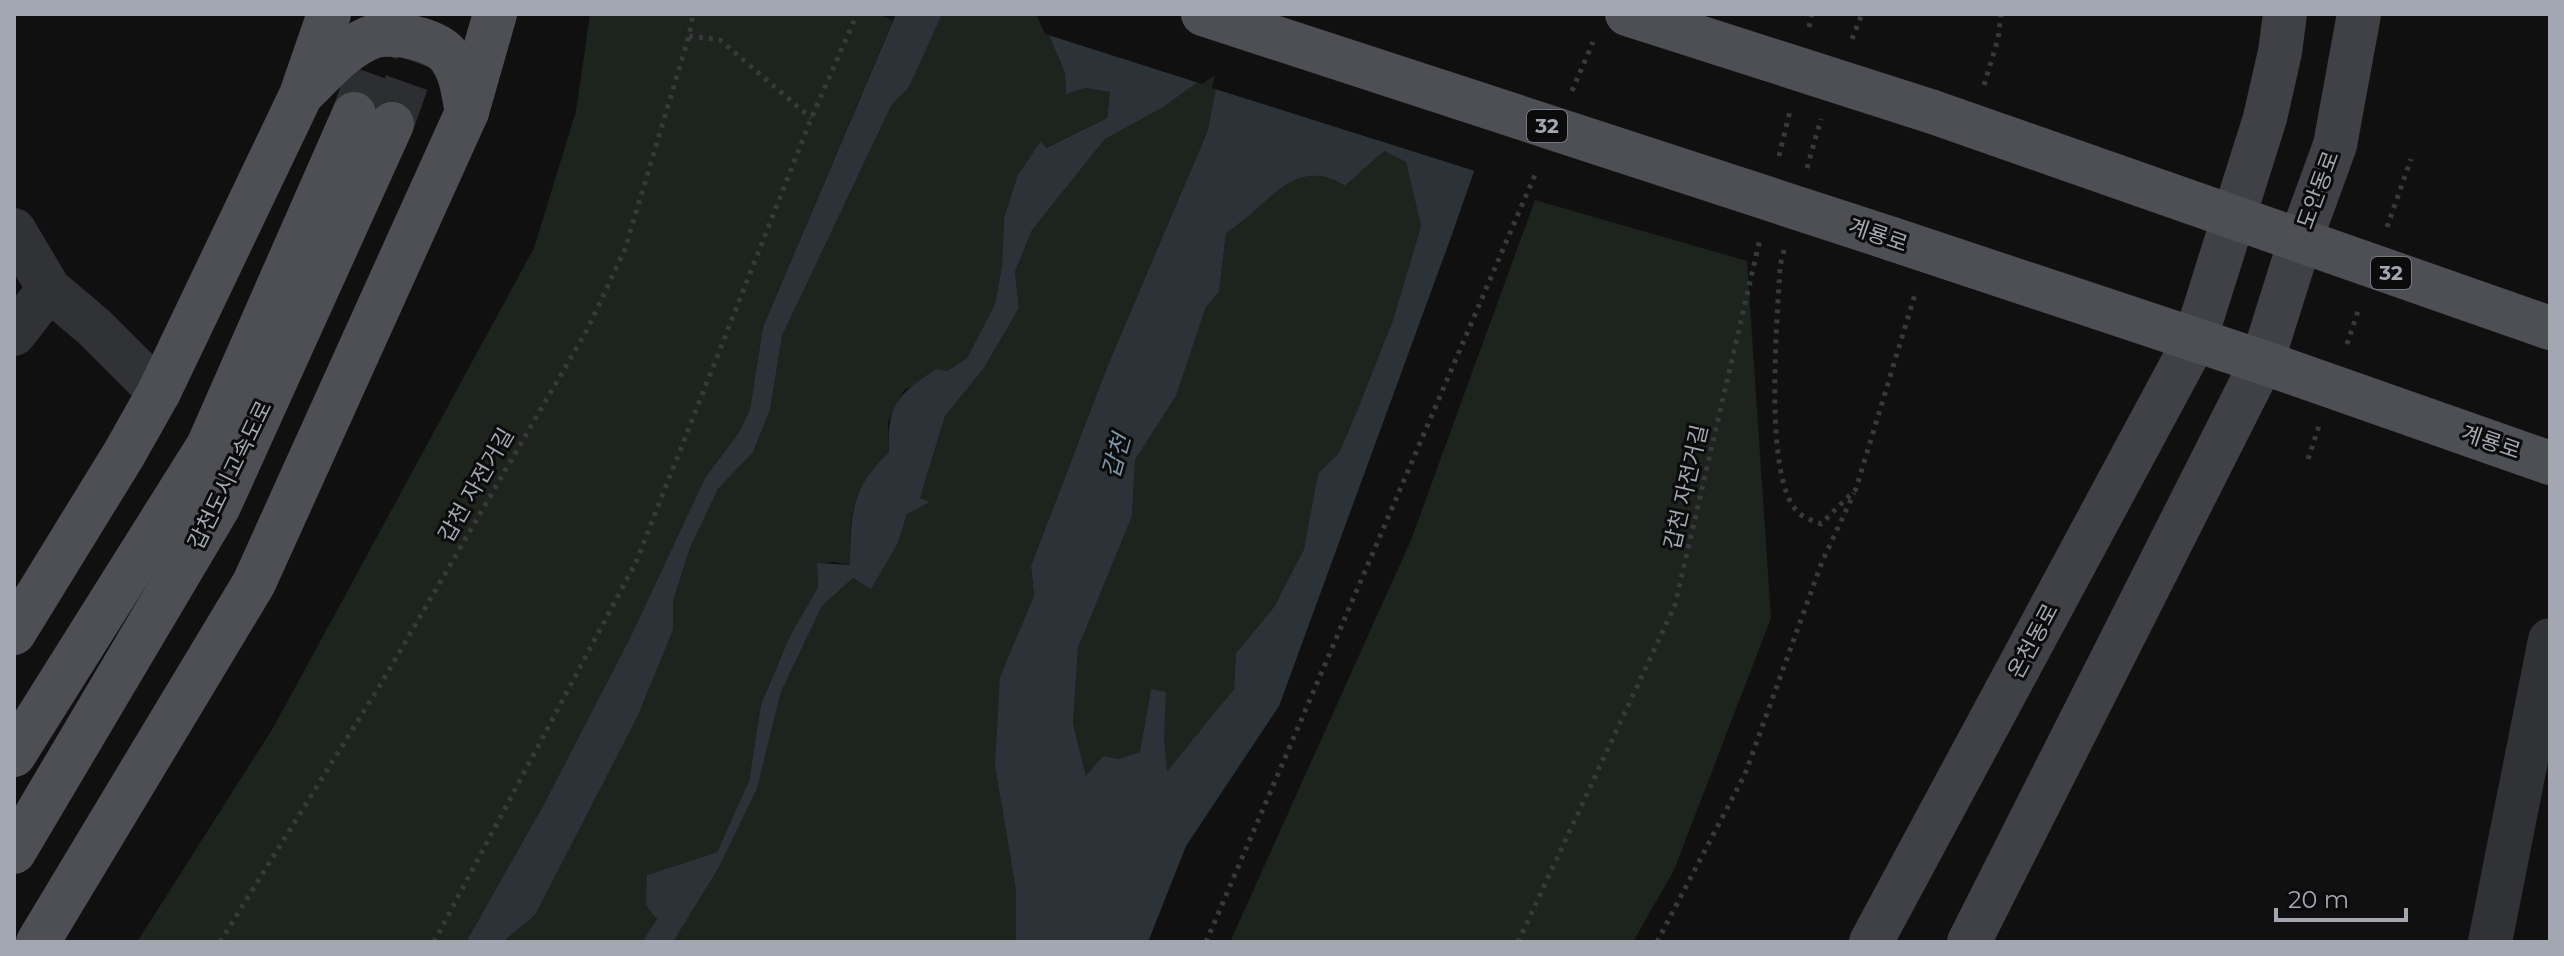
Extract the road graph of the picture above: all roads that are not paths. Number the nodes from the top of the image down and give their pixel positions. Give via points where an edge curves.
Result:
1 (329, 14) edge
2 (475, 14) edge
3 (495, 14) edge
4 (1203, 14) edge
5 (2285, 14) edge
6 (2359, 14) edge
7 (1610, 27) edge
8 (301, 95) junction
9 (467, 112) junction
10 (2232, 217) junction
11 (14, 230) edge
12 (2300, 241) junction
13 (49, 289) junction
14 (2550, 328) edge
15 (14, 334) edge
16 (2195, 340) junction
17 (2262, 362) junction
18 (159, 392) junction
19 (2550, 463) edge
20 (14, 633) edge
21 (2550, 640) edge
22 (14, 755) edge
23 (14, 852) edge
24 (38, 942) edge
25 (1871, 942) edge
26 (1969, 942) edge
27 (2490, 942) edge

1 - 8 main road
2 - 9 main road
3 - 9 main road
4 - 16 main road, 계룡로 / 32, bridge
5 - 10 main road via 2265,118
6 - 12 main road, 도안동로 via 2335,145
7 - 10 main road, 32, bridge via 1952,118
8 - 9 main road via 345,52 372,37 402,35 428,42 450,56
8 - 18 main road
9 - 24 main road via 254,583
10 - 12 main road, 32
10 - 16 main road
11 - 13 street
12 - 14 main road, 32
12 - 17 main road, 도안동로
13 - 15 street
13 - 18 street
16 - 17 main road, 계룡로 / 32
16 - 25 main road, 온천동로
17 - 19 main road, 계룡로 / 32
17 - 26 main road
18 - 20 main road
21 - 27 street
22 - 23 main road, 갑천도시고속도로 via 208,446 373,119 219,506

